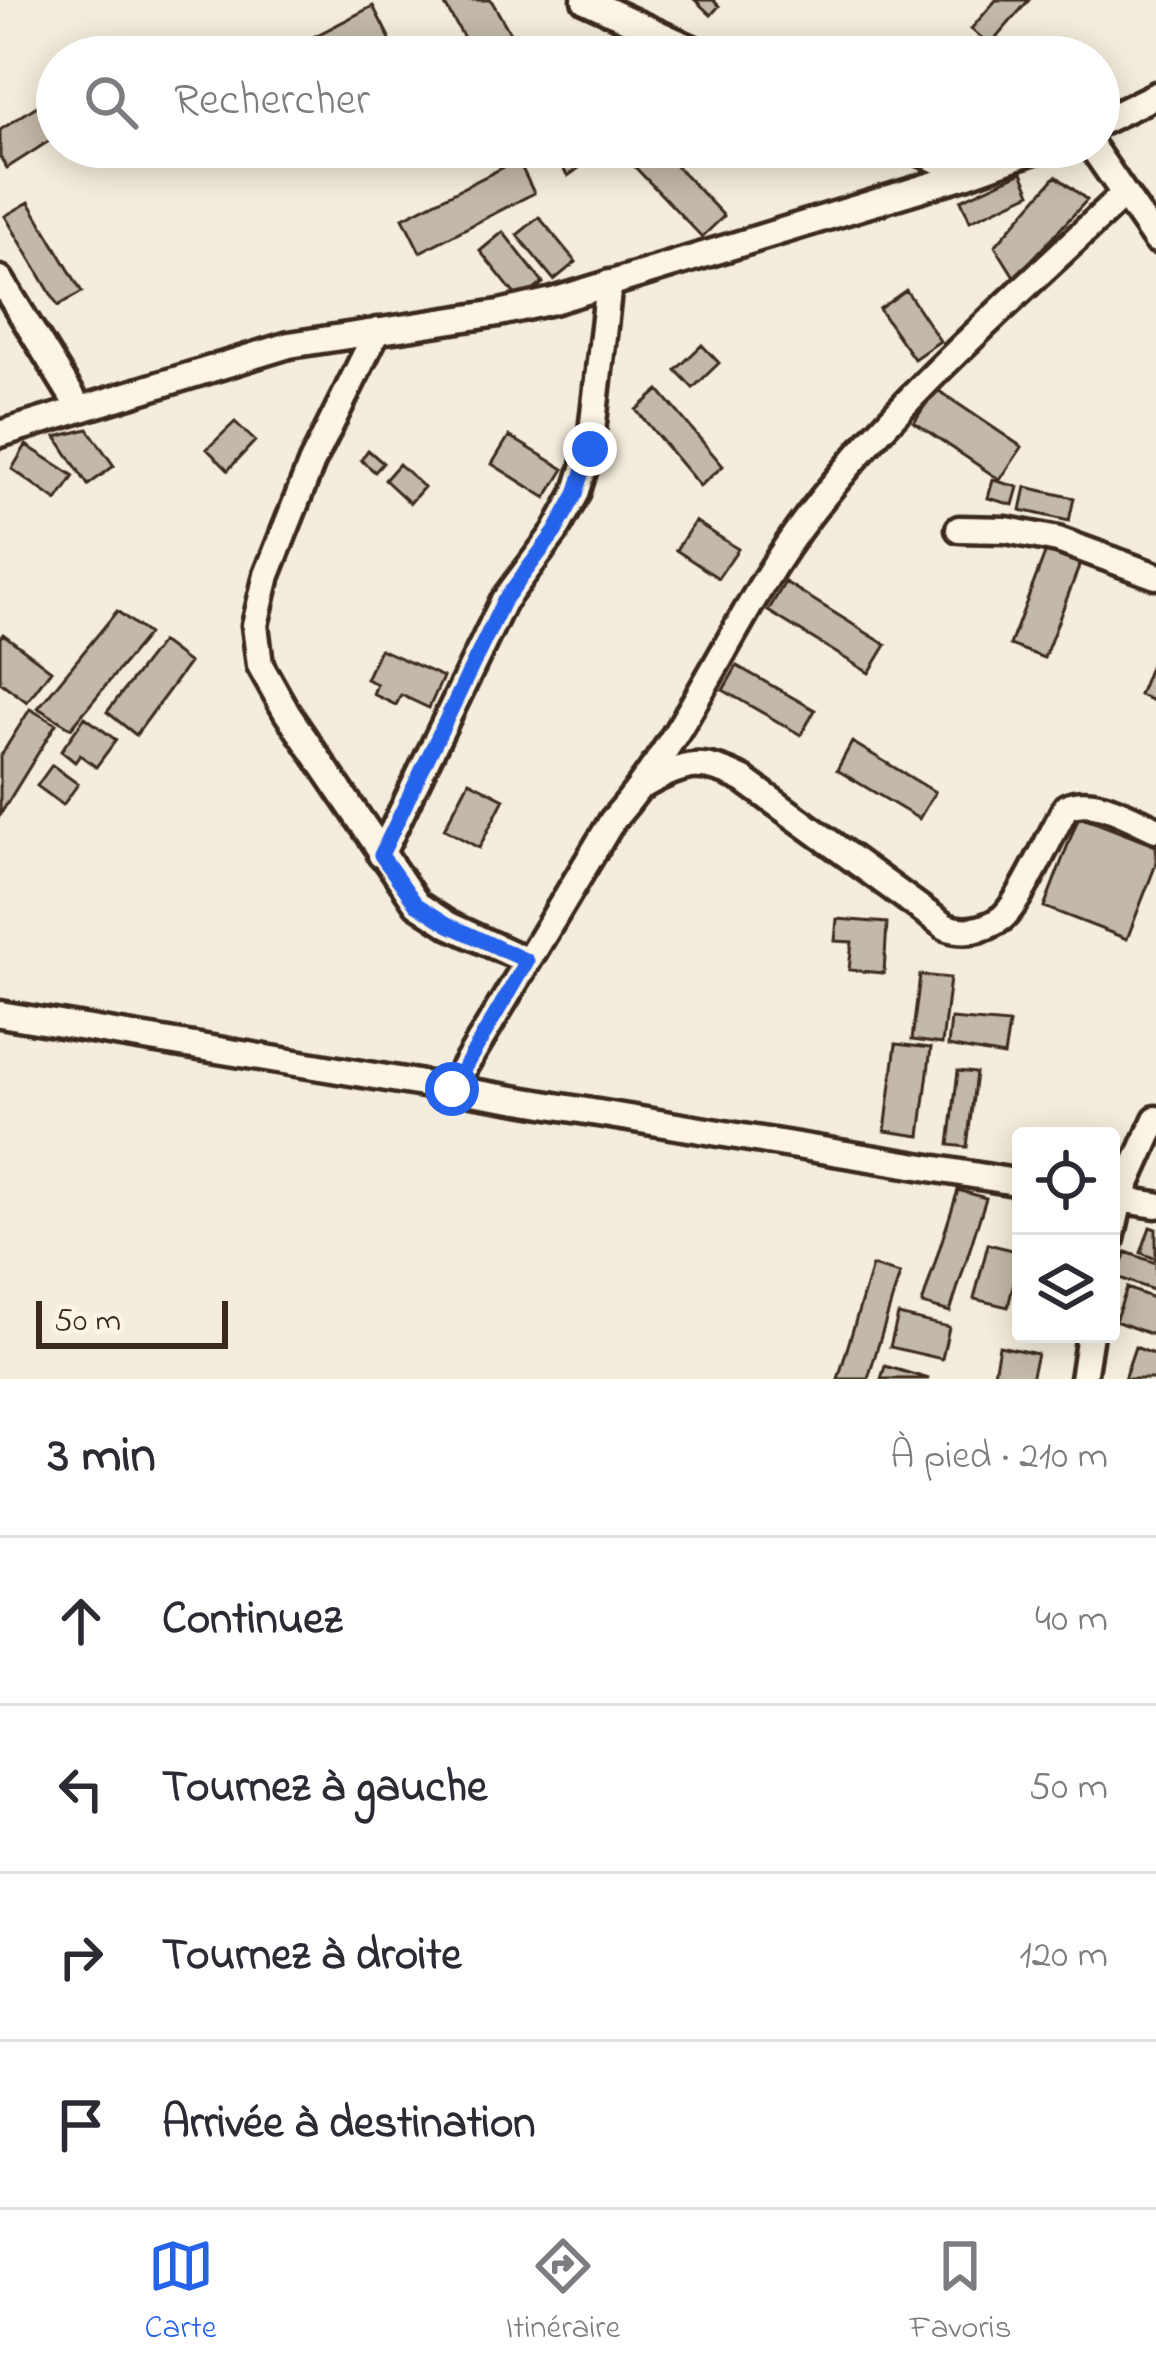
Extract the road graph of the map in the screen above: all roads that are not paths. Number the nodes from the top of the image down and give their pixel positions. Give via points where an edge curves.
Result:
1 (584, 0) edge
2 (664, 36) edge
3 (1156, 95) edge
4 (1120, 113) edge
5 (955, 168) edge
6 (985, 168) edge
7 (1106, 168) edge
8 (968, 174) junction
9 (1124, 194) junction
10 (1156, 240) edge
11 (0, 279) edge
12 (609, 284) junction
13 (377, 331) junction
14 (80, 409) junction
15 (0, 434) edge
16 (959, 529) dead end
17 (1156, 576) edge
18 (643, 787) junction
19 (1156, 829) edge
20 (381, 855) junction
21 (527, 961) junction
22 (0, 1014) edge
23 (452, 1089) junction
24 (1156, 1119) edge
25 (1012, 1182) edge
26 (1120, 1190) edge
27 (1120, 1199) edge
28 (1156, 1205) edge
29 (1089, 1343) edge
30 (1083, 1379) edge

1 - 2 street
3 - 4 street
5 - 8 street
6 - 8 street
7 - 9 street
8 - 12 street
9 - 10 street
9 - 18 street via 922,384 809,514
11 - 14 street
12 - 13 street via 499,313
12 - 20 street via 590,449 576,494 503,602
13 - 14 street via 289,345
13 - 20 street via 312,462 255,625 260,665 286,713
14 - 15 street
16 - 17 street via 1058,540
18 - 19 street via 674,768 722,769 957,931 986,926 1014,904 1072,803
18 - 21 street via 612,821
20 - 21 street via 416,904
21 - 23 street
22 - 23 street
23 - 25 street
24 - 26 street
27 - 28 street
29 - 30 street

